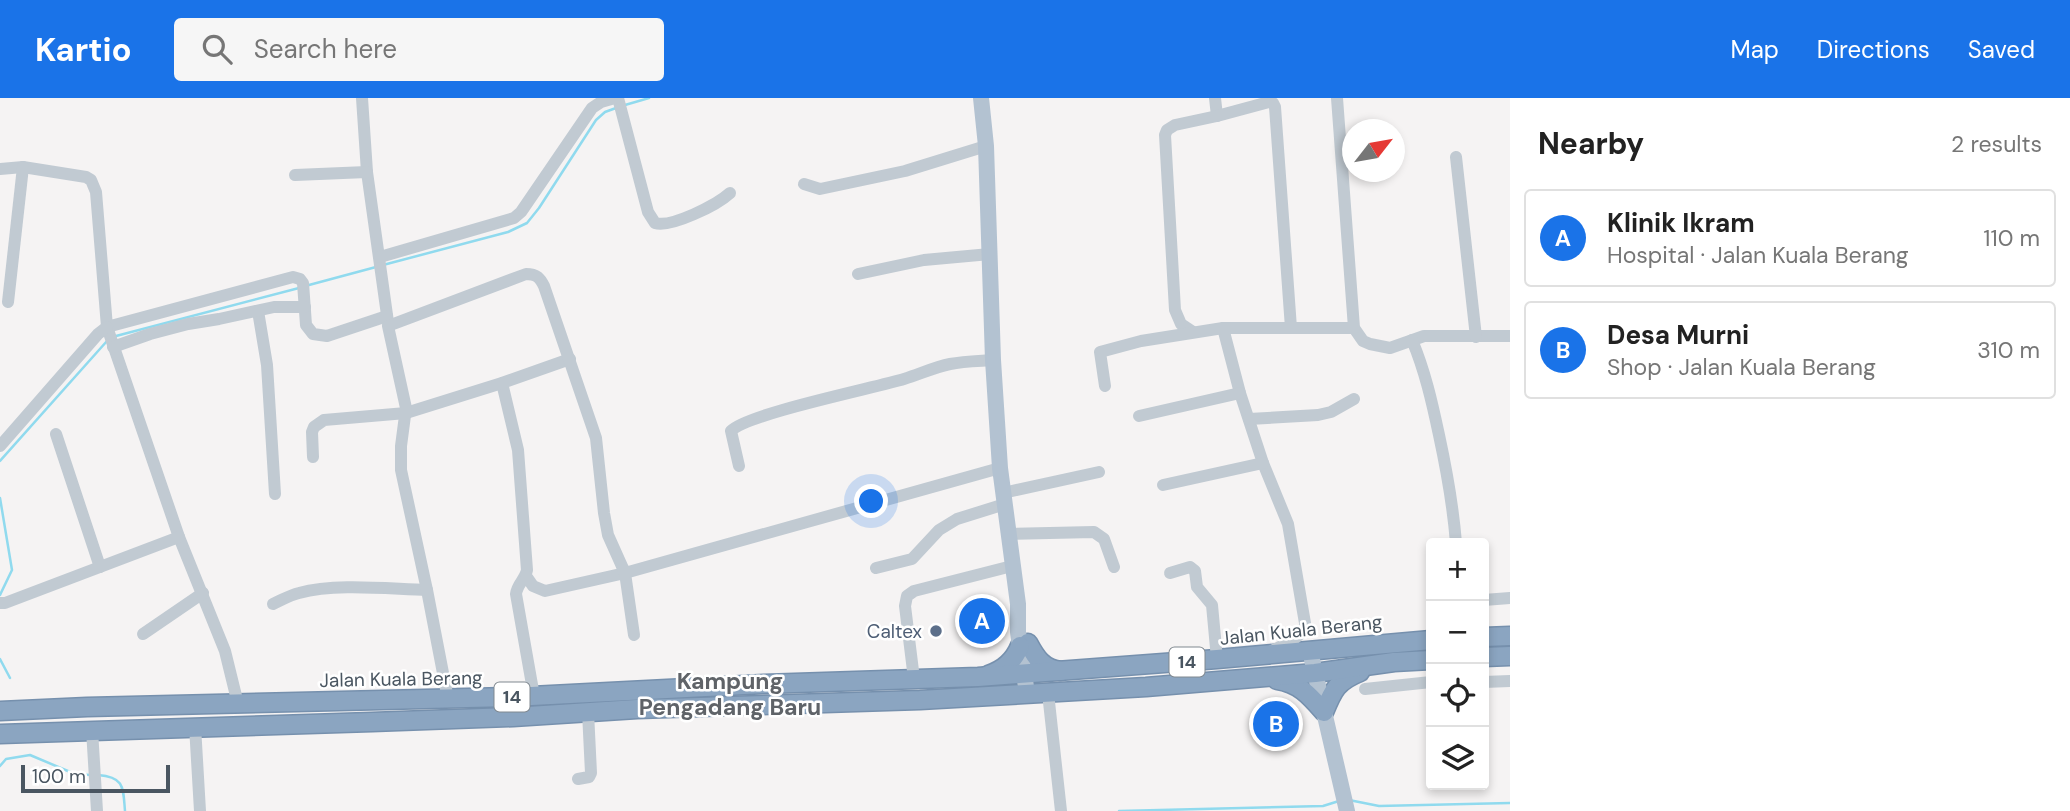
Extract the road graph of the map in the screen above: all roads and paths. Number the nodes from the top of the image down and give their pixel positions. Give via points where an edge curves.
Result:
1 (362, 98) edge
2 (981, 98) edge
3 (1215, 98) edge
4 (1337, 98) edge
5 (614, 102) edge
6 (1217, 116) junction
7 (986, 146) junction
8 (1456, 157) dead end
9 (23, 167) junction
10 (0, 169) edge
11 (367, 173) junction
12 (295, 176) dead end
13 (804, 184) dead end
14 (730, 193) dead end
15 (990, 254) junction
16 (381, 263) junction
17 (858, 274) dead end
18 (305, 300) junction
19 (8, 302) dead end
20 (258, 311) junction
21 (387, 321) junction
22 (1223, 328) junction
23 (1291, 328) junction
24 (1354, 328) junction
25 (1193, 332) junction
26 (1510, 336) edge
27 (110, 337) junction
28 (1476, 337) junction
29 (1412, 340) junction
30 (570, 359) junction
31 (993, 360) junction
32 (502, 383) junction
33 (1105, 386) dead end
34 (1240, 393) junction
35 (1354, 400) dead end
36 (406, 414) junction
37 (1139, 416) dead end
38 (1249, 419) junction
39 (56, 434) dead end
40 (0, 446) edge
41 (313, 457) dead end
42 (1263, 463) junction
43 (739, 466) dead end
44 (1000, 468) junction
45 (1099, 472) dead end
46 (1163, 485) dead end
47 (275, 495) dead end
48 (1004, 499) junction
49 (1008, 534) junction
50 (179, 537) junction
51 (1456, 538) edge
52 (1012, 566) junction
53 (100, 567) junction
54 (1114, 567) dead end
55 (876, 568) dead end
56 (625, 573) junction
57 (1170, 573) dead end
58 (526, 576) junction
59 (427, 590) junction
60 (203, 593) junction
61 (1510, 598) edge
62 (1489, 600) edge
63 (2, 603) edge
64 (273, 604) dead end
65 (143, 634) dead end
66 (634, 635) dead end
67 (1510, 636) edge
68 (1489, 637) edge
69 (1426, 640) edge
70 (1398, 641) junction
71 (1024, 645) junction
72 (1310, 651) junction
73 (1265, 655) junction
74 (1426, 655) edge
75 (1497, 657) edge
76 (1217, 659) junction
77 (1426, 659) edge
78 (1394, 662) junction
79 (1064, 671) junction
80 (1315, 673) junction
81 (1029, 674) junction
82 (978, 677) junction
83 (1238, 678) junction
84 (914, 679) junction
85 (1510, 681) edge
86 (1490, 682) edge
87 (1426, 683) edge
88 (1365, 689) dead end
89 (534, 696) junction
90 (1038, 696) junction
91 (448, 699) junction
92 (238, 704) junction
93 (0, 711) edge
94 (588, 712) junction
95 (1324, 712) junction
96 (195, 726) junction
97 (92, 730) junction
98 (0, 734) edge
99 (578, 779) dead end
100 (1060, 807) edge
101 (97, 811) edge
102 (200, 811) edge
103 (1347, 811) edge

1 - 11 street
2 - 7 main road
3 - 6 street
4 - 24 street
5 - 14 street via 655,223 667,224
5 - 16 street via 592,108 513,218
6 - 23 street via 1269,102 1274,105
6 - 25 street via 1174,125 1165,135 1175,310 1181,324
7 - 13 street via 905,171 820,189
7 - 15 main road
8 - 28 street
9 - 10 street
9 - 19 street
9 - 27 street via 86,177 94,186
11 - 12 street
11 - 16 street
15 - 17 street via 924,260
15 - 31 main road
16 - 21 street
18 - 20 street
18 - 21 street via 307,329 319,336
18 - 27 street via 300,279 284,278
20 - 27 street via 150,334
20 - 47 street via 267,365
21 - 30 street via 533,274 544,286
21 - 36 street
22 - 23 street
22 - 25 street
22 - 34 street
23 - 24 street
24 - 29 street via 1370,345 1390,348
25 - 33 street via 1100,352
26 - 28 street
27 - 40 street via 98,334
27 - 50 street
28 - 29 street
29 - 51 street via 1431,399
30 - 32 street
30 - 56 street via 596,438 608,535
31 - 43 street via 940,367 737,426 731,431
31 - 44 main road
32 - 36 street
32 - 58 street via 518,450
34 - 37 street
34 - 38 street
35 - 38 street via 1318,415
36 - 41 street via 324,420 312,432
36 - 59 street via 401,470
38 - 42 street
39 - 53 street
42 - 46 street
42 - 73 street via 1288,523 1306,629
44 - 48 main road
44 - 56 street
45 - 48 street
48 - 49 main road
48 - 55 street via 939,530 912,559
49 - 52 main road
49 - 54 street via 1094,532 1104,539
50 - 53 street
50 - 60 street
52 - 71 main road
52 - 84 street via 907,596
53 - 63 street
56 - 58 street via 544,591
56 - 66 street
57 - 76 street via 1195,571 1197,587 1212,605
58 - 89 street via 516,594
59 - 64 street via 333,588 297,593
59 - 91 street
60 - 65 street
60 - 92 street via 225,651
61 - 62 street
67 - 68 highway
69 - 70 highway, Jalan Kuala Berang / 14
70 - 72 highway, Jalan Kuala Berang / 14
70 - 74 highway via 1403,655
71 - 79 highway via 1042,665
71 - 81 main road
71 - 82 highway via 1007,666
72 - 73 highway, Jalan Kuala Berang / 14
72 - 80 main road
73 - 76 highway, Jalan Kuala Berang / 14
75 - 86 street
76 - 79 highway, Jalan Kuala Berang / 14
77 - 78 highway, Jalan Kuala Berang / 14
78 - 80 highway, Jalan Kuala Berang / 14
78 - 95 highway via 1340,682
79 - 81 highway, Jalan Kuala Berang / 14
80 - 83 highway, Jalan Kuala Berang / 14
80 - 95 main road
81 - 82 highway, Jalan Kuala Berang / 14
81 - 90 main road
82 - 84 highway, Jalan Kuala Berang / 14
83 - 90 highway, Jalan Kuala Berang / 14 via 1146,687 1115,696
83 - 95 highway via 1290,682
84 - 89 highway, Jalan Kuala Berang / 14
85 - 86 street
87 - 88 street
89 - 91 highway, Jalan Kuala Berang / 14
90 - 94 highway, Jalan Kuala Berang / 14 via 972,706 920,700
90 - 100 street
91 - 92 highway, Jalan Kuala Berang / 14
92 - 93 highway, Jalan Kuala Berang / 14
94 - 96 highway, Jalan Kuala Berang / 14
94 - 99 street via 591,773
95 - 103 main road
96 - 97 highway, Jalan Kuala Berang / 14
96 - 102 street
97 - 98 highway, Jalan Kuala Berang / 14
97 - 101 street

